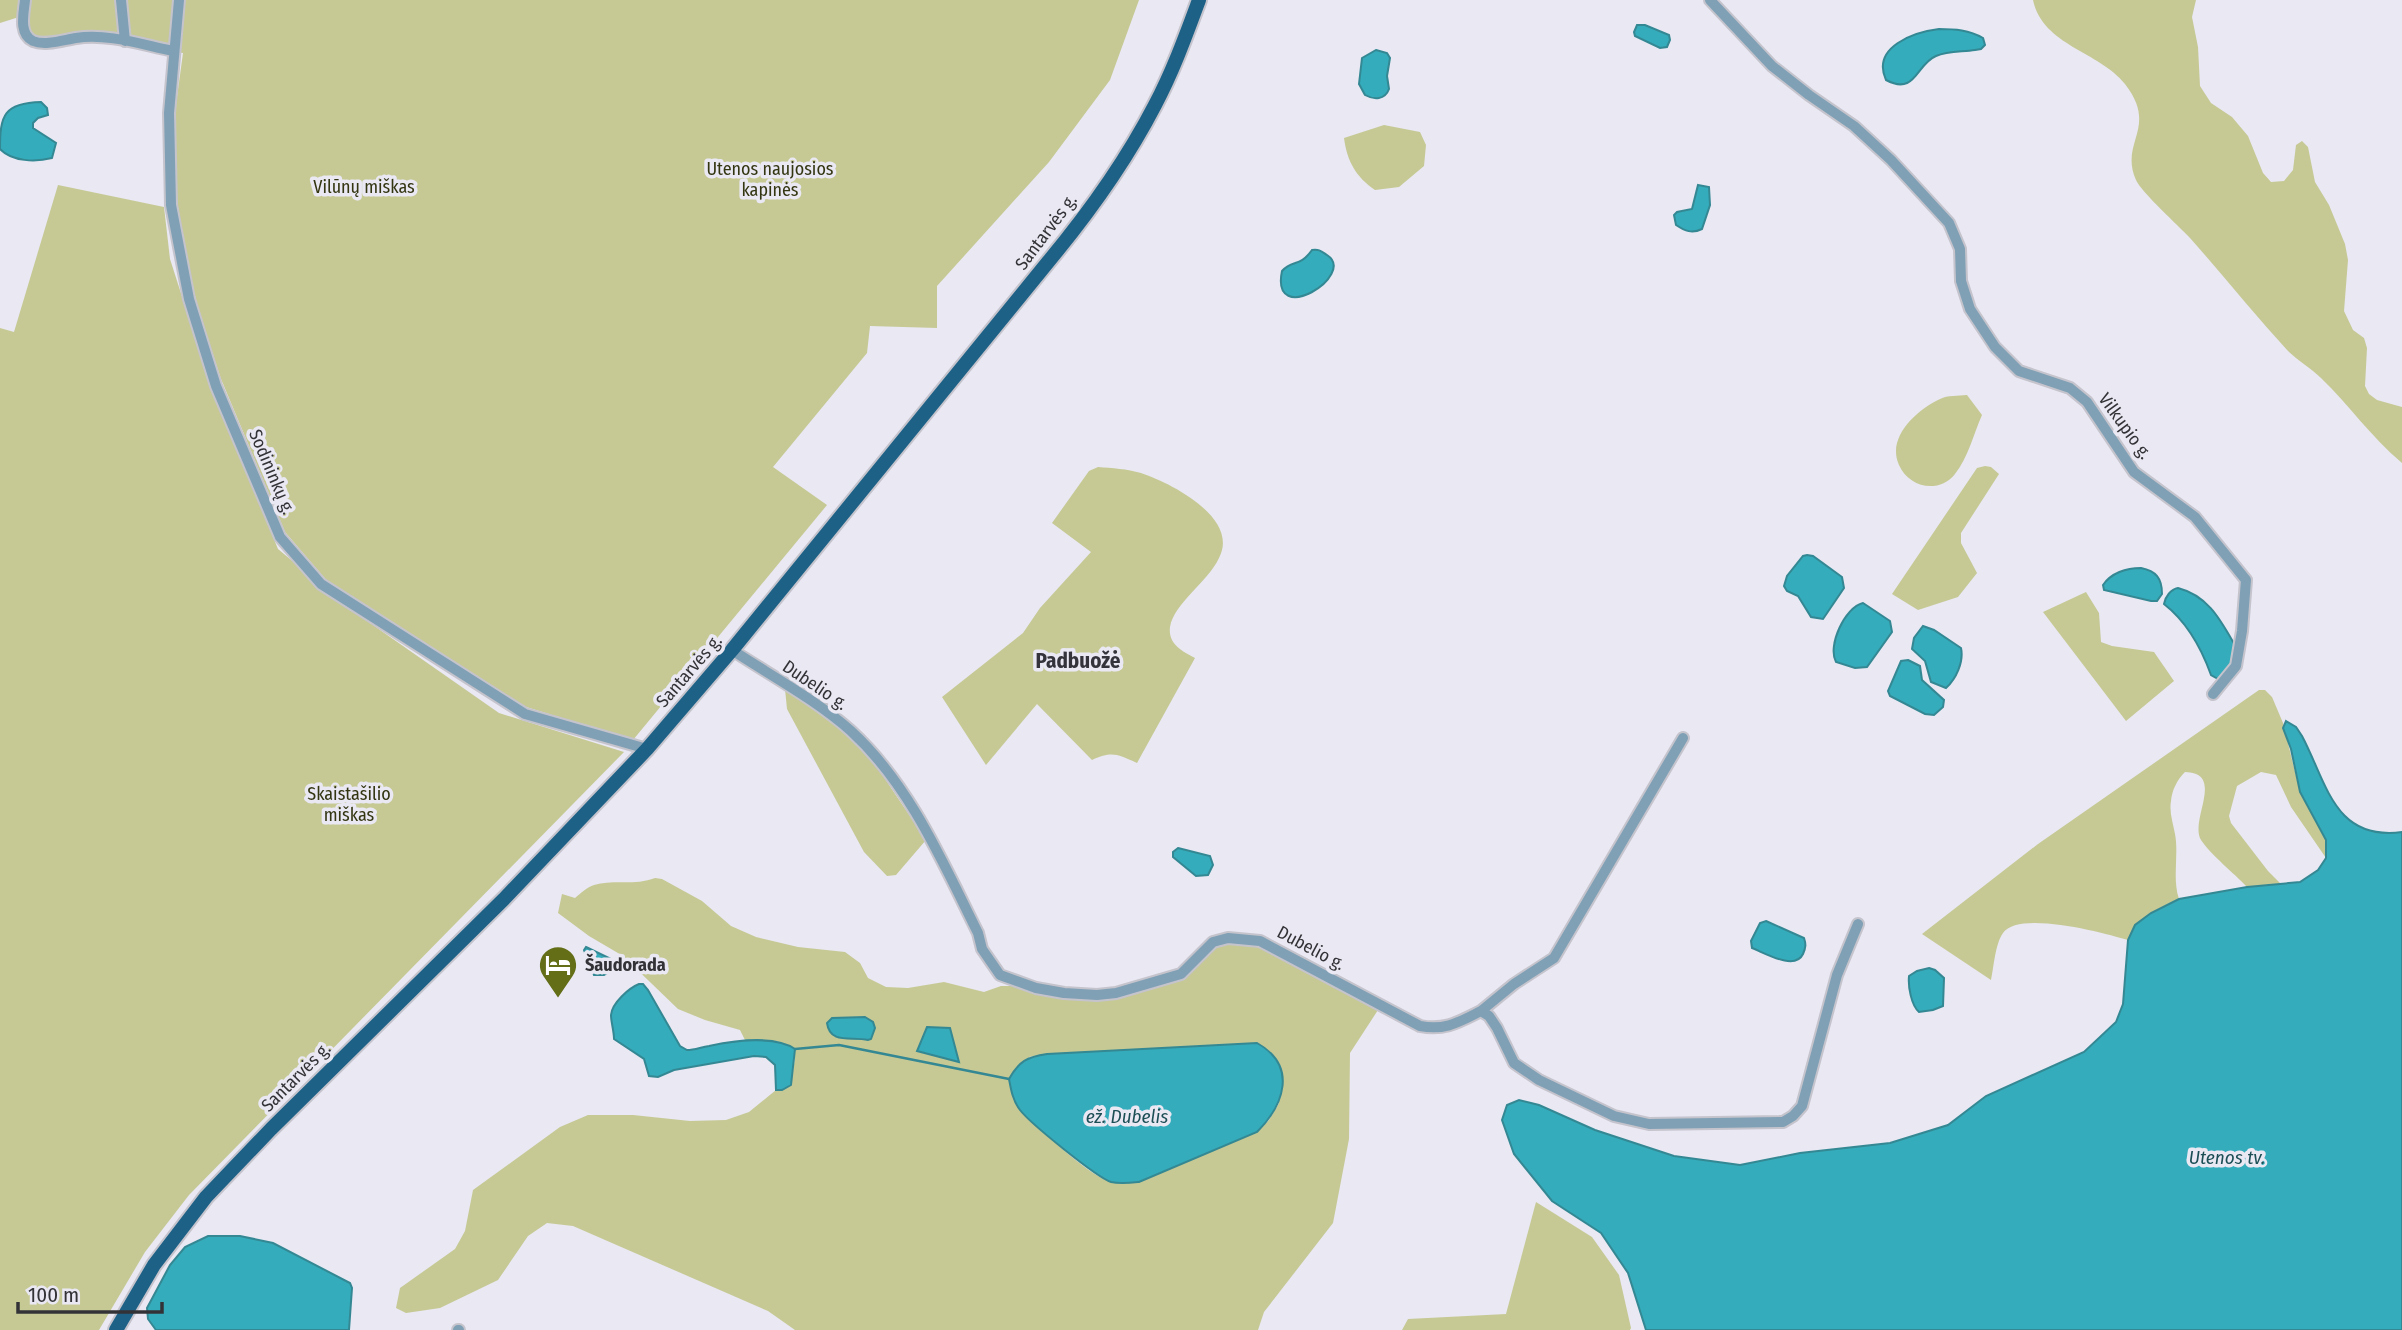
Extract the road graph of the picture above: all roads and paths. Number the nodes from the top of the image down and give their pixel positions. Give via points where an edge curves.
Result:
1 (25, 0) edge
2 (121, 0) edge
3 (179, 0) edge
4 (1199, 0) edge
5 (1710, 0) edge
6 (125, 41) junction
7 (174, 51) junction
8 (732, 650) junction
9 (2213, 694) dead end
10 (1683, 738) dead end
11 (647, 749) junction
12 (1858, 924) dead end
13 (1481, 1011) junction
14 (116, 1330) edge

1 - 6 street via 23,23 33,41 95,36
2 - 6 street
3 - 7 street, Sodininkų g.
4 - 8 main road, Santarvės g. via 1154,107 1072,233
5 - 9 street, Vilkupio g. via 1772,66 1854,126 1891,160 1949,223 1960,249 1961,281 1970,309 1995,346 2019,371 2070,388 2087,402 2134,471 2194,517 2246,580 2235,666
6 - 7 street
7 - 11 street, Sodininkų g. via 169,113 171,205 189,299 216,386 280,537 321,584 525,714
8 - 11 main road, Santarvės g.
8 - 13 street, Dubelio g. via 835,719 869,751 933,843 989,961 1013,982 1064,993 1116,993 1181,974 1213,943 1228,938 1260,941 1420,1026 1451,1027
10 - 13 street, Dubelio g. via 1554,958
11 - 14 main road, Santarvės g. via 206,1197 169,1244
12 - 13 street via 1837,975 1802,1106 1783,1122 1649,1124 1614,1116 1514,1063 1497,1028

